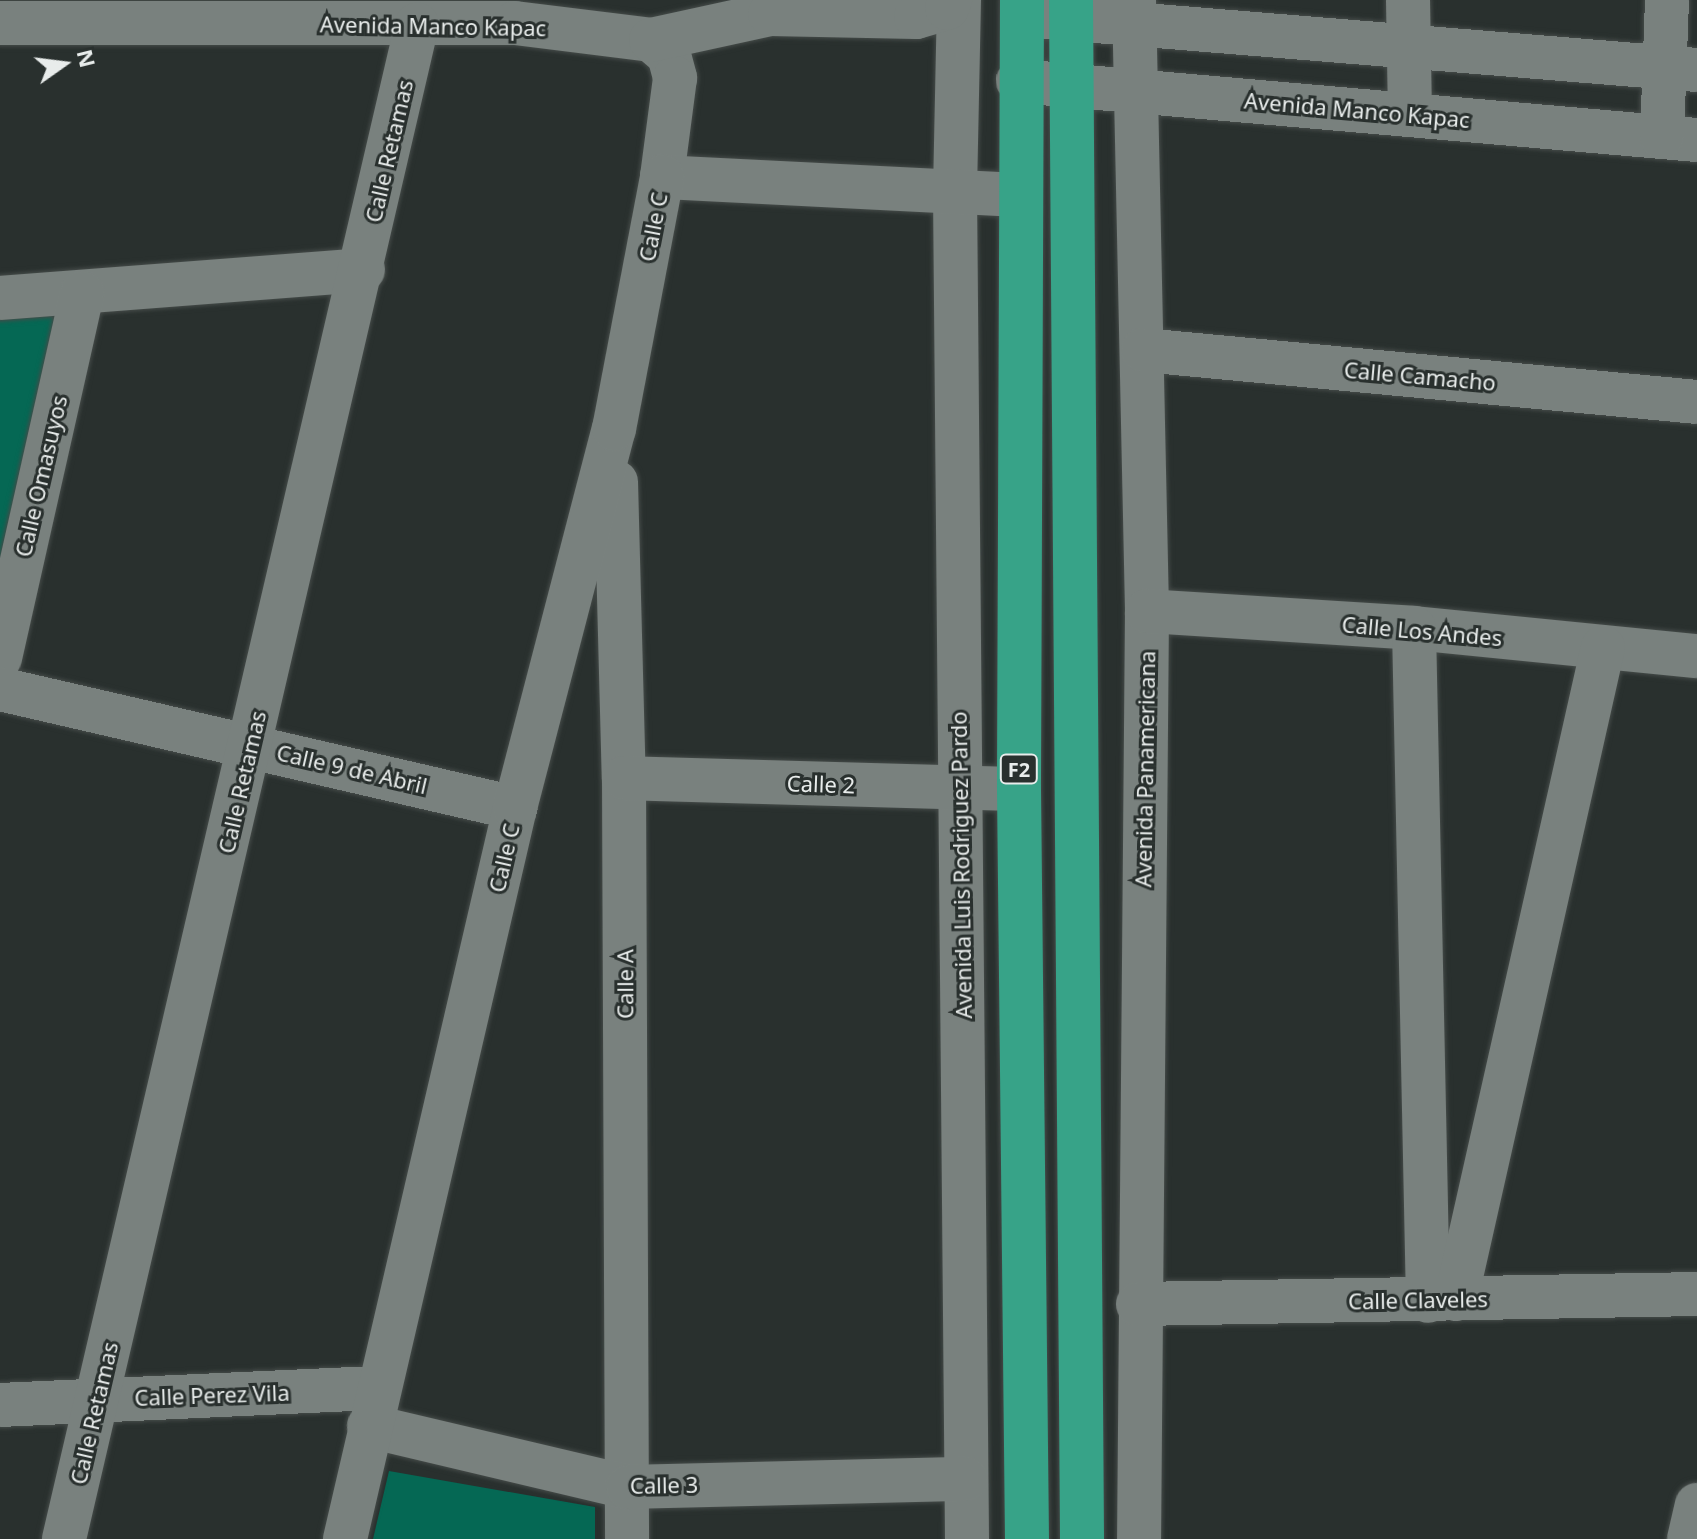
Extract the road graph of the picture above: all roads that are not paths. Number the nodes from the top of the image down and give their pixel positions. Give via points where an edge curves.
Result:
1 (950, 0) edge
2 (959, 0) edge
3 (1408, 0) edge
4 (1667, 0) edge
5 (1022, 8) edge
6 (116, 11) edge
7 (1071, 11) edge
8 (515, 12) edge
9 (1134, 13) edge
10 (0, 23) edge
11 (417, 25) junction
12 (651, 40) junction
13 (1408, 44) junction
14 (1682, 69) edge
15 (1018, 81) junction
16 (1072, 87) junction
17 (1136, 91) junction
18 (1410, 113) junction
19 (1680, 139) edge
20 (662, 177) junction
21 (955, 191) junction
22 (1017, 195) junction
23 (363, 270) junction
24 (82, 293) junction
25 (0, 298) edge
26 (1143, 350) junction
27 (1697, 402) edge
28 (614, 429) junction
29 (1147, 611) junction
30 (1414, 628) junction
31 (1603, 647) junction
32 (1697, 656) edge
33 (0, 658) edge
34 (0, 689) edge
35 (250, 745) junction
36 (624, 778) junction
37 (960, 788) junction
38 (1019, 789) junction
39 (515, 808) junction
40 (1697, 1294) edge
41 (1442, 1300) junction
42 (1138, 1304) junction
43 (97, 1399) junction
44 (0, 1405) edge
45 (373, 1407) junction
46 (966, 1479) junction
47 (628, 1487) junction
48 (1697, 1505) edge
49 (64, 1539) edge
50 (345, 1539) edge
51 (627, 1539) edge
52 (967, 1539) edge
53 (1027, 1539) edge
54 (1082, 1539) edge
55 (1139, 1539) edge
56 (1689, 1539) edge

1 - 12 street, Avenida Manco Kapac via 947,8 916,17 770,14
2 - 21 street
3 - 13 street
4 - 14 street
5 - 7 street
5 - 15 highway, F2
6 - 10 street, Avenida Manco Kapac
6 - 11 street, Avenida Manco Kapac
7 - 9 street
7 - 16 highway
8 - 11 street, Avenida Manco Kapac
8 - 12 street, Avenida Manco Kapac
9 - 13 street
9 - 17 street, Avenida Panamericana
11 - 23 street, Calle Retamas
12 - 20 street via 669,55 675,78
13 - 14 street
13 - 18 street
14 - 19 street
15 - 16 street, Avenida Manco Kapac
15 - 22 highway, F2
16 - 17 street, Avenida Manco Kapac
16 - 54 highway
17 - 18 street, Avenida Manco Kapac
17 - 26 street, Avenida Panamericana
18 - 19 street, Avenida Manco Kapac
20 - 21 street
20 - 28 street, Calle C
21 - 22 street
21 - 37 street, Avenida Luis Rodriguez Pardo
22 - 38 highway, F2
23 - 24 street
23 - 35 street, Calle Retamas
24 - 25 street
24 - 33 street, Calle Omasuyos
26 - 27 street, Calle Camacho
26 - 29 street, Avenida Panamericana
28 - 36 street, Calle A
28 - 39 street, Calle C
29 - 30 street, Calle Los Andes
29 - 42 street, Avenida Panamericana
30 - 31 street, Calle Los Andes
30 - 41 street
31 - 32 street, Calle Los Andes
31 - 41 street
34 - 35 street, Calle 9 de Abril
35 - 39 street, Calle 9 de Abril
35 - 43 street, Calle Retamas
36 - 37 street, Calle 2
36 - 47 street, Calle A
37 - 38 street, Calle 2
37 - 46 street, Avenida Luis Rodriguez Pardo
38 - 53 highway, F2
39 - 45 street, Calle C
40 - 41 street, Calle Claveles
41 - 42 street, Calle Claveles
42 - 55 street, Avenida Panamericana
43 - 44 street, Calle Perez Vila
43 - 45 street, Calle Perez Vila
43 - 49 street, Calle Retamas
45 - 47 street, Calle 3
45 - 50 street, Calle C
46 - 47 street, Calle 3
46 - 52 street, Avenida Luis Rodriguez Pardo
47 - 51 street, Calle A
48 - 56 street

